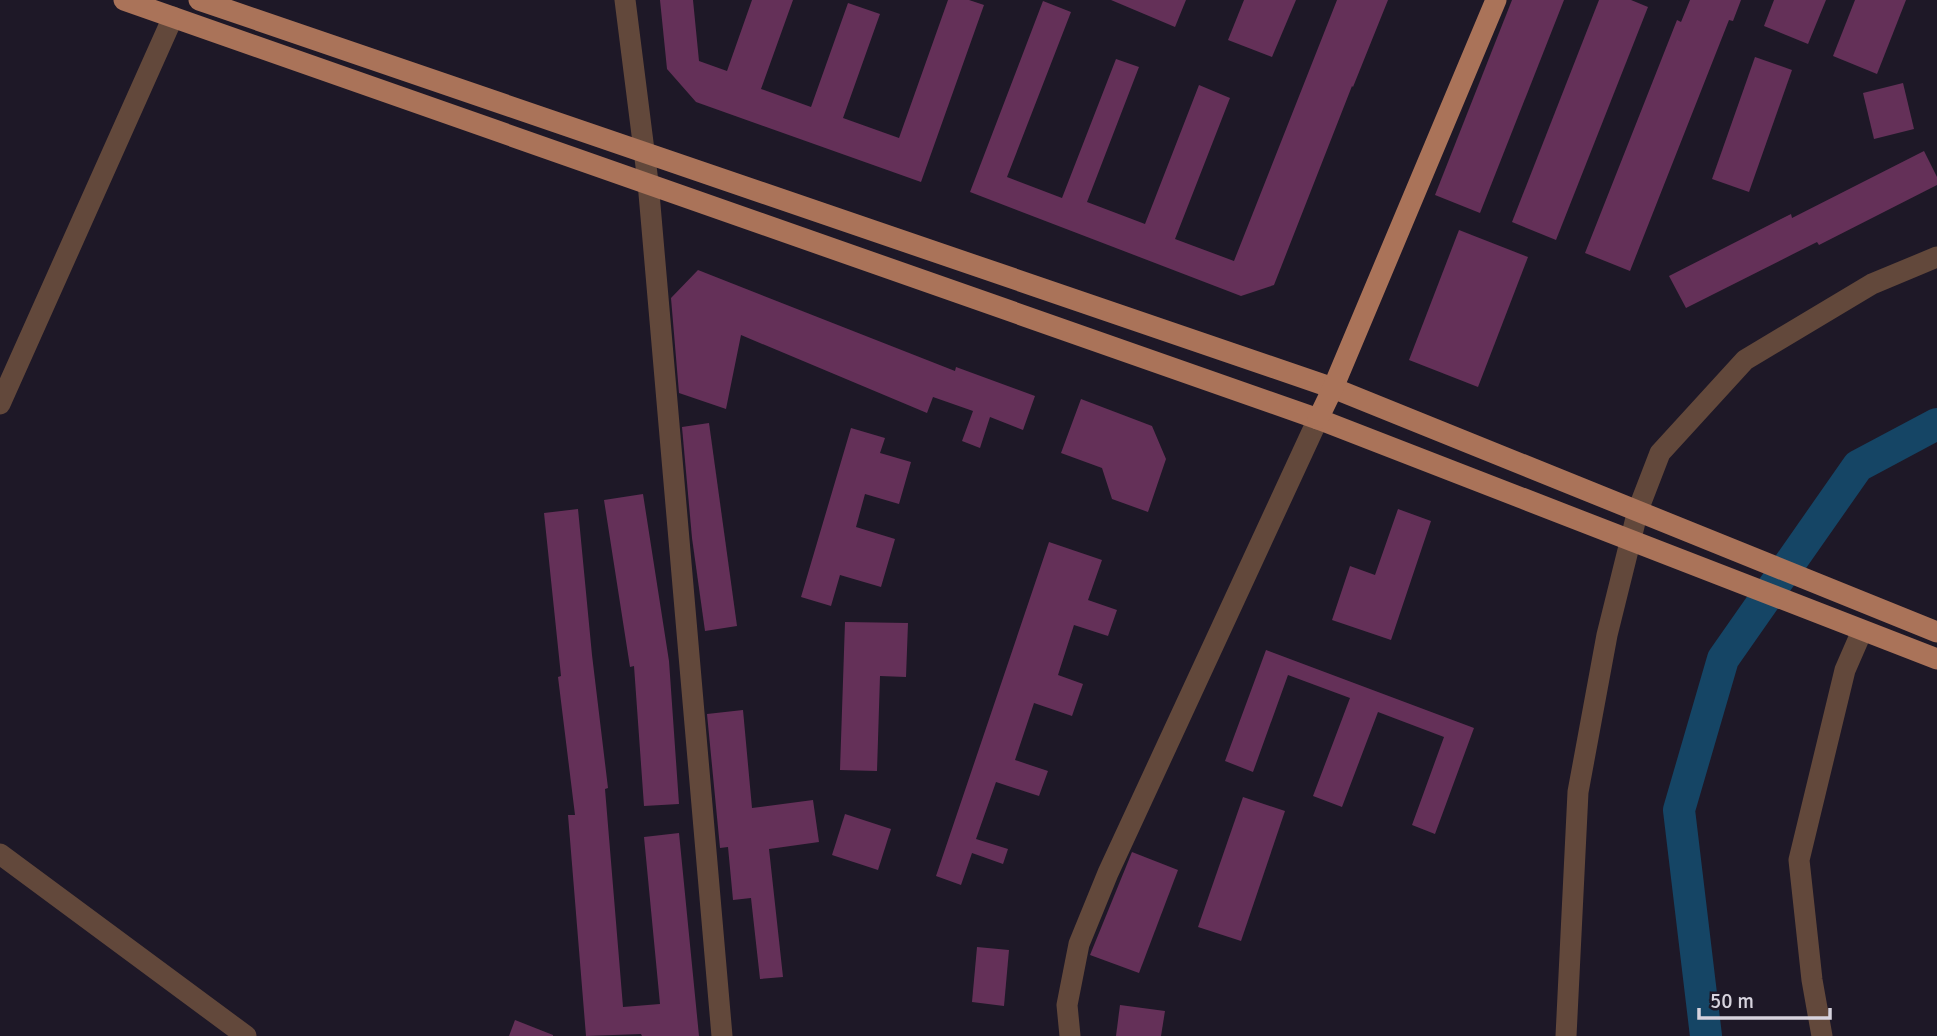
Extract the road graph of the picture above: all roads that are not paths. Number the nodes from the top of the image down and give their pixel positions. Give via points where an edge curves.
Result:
1 (124, 0) edge
2 (199, 0) edge
3 (625, 0) edge
4 (1496, 0) edge
5 (173, 17) junction
6 (643, 153) junction
7 (648, 182) junction
8 (1937, 257) edge
9 (1333, 388) junction
10 (0, 404) edge
11 (1318, 419) junction
12 (1638, 510) junction
13 (1630, 541) junction
14 (1856, 629) junction
15 (1937, 632) edge
16 (1937, 659) edge
17 (0, 854) edge
18 (246, 1036) edge
19 (723, 1036) edge
20 (1070, 1036) edge
21 (1566, 1036) edge
22 (1822, 1036) edge

1 - 5 main road
2 - 6 main road
3 - 6 street
4 - 9 main road
5 - 7 main road
5 - 10 street
6 - 7 street
6 - 9 main road
7 - 11 main road
7 - 19 street
8 - 12 street via 1872,284 1745,360 1660,453
9 - 11 main road
9 - 12 main road
11 - 13 main road
11 - 20 street via 1079,944 1068,1005
12 - 13 street
12 - 15 main road
13 - 14 main road
13 - 21 street via 1578,792
14 - 16 main road
14 - 22 street via 1799,860
17 - 18 street

